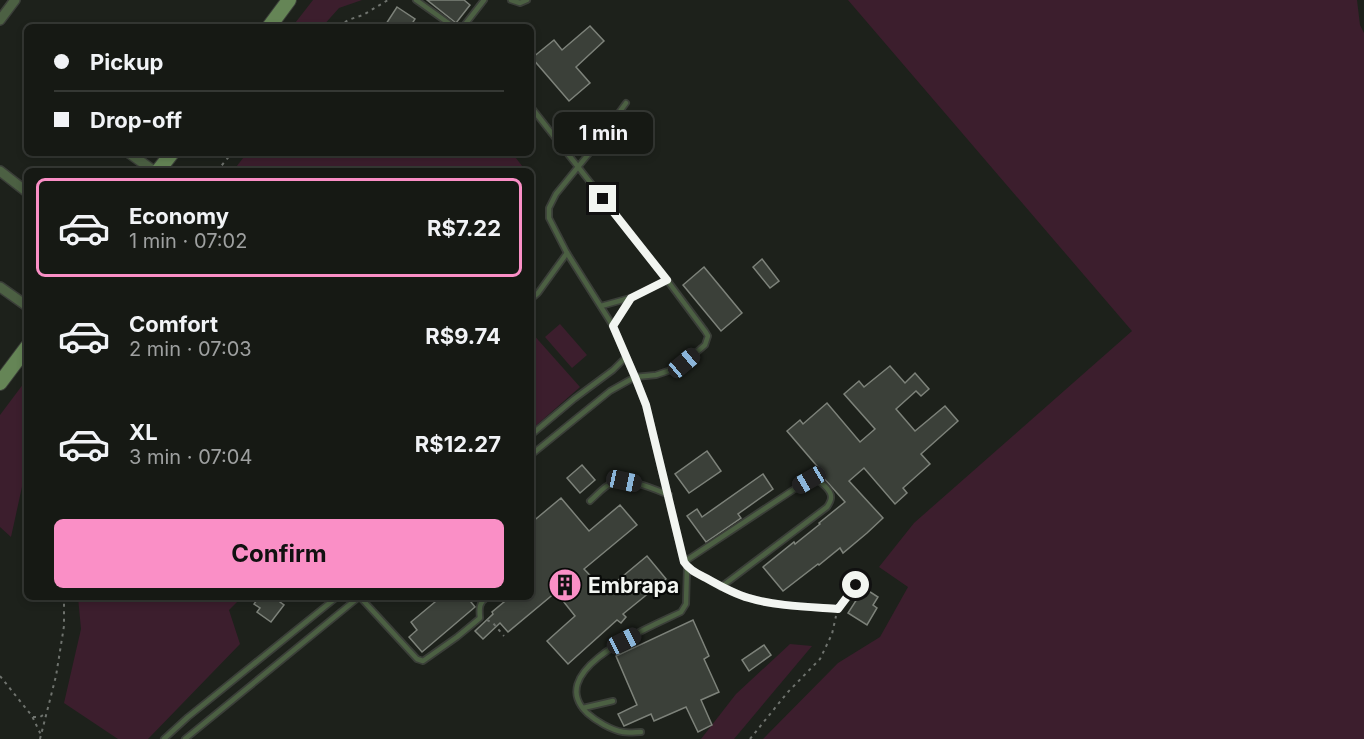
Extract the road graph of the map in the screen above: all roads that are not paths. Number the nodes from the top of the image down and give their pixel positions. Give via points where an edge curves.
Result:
1 (15, 0) edge
2 (289, 0) edge
3 (416, 0) edge
4 (484, 0) edge
5 (511, 0) edge
6 (527, 0) edge
7 (0, 20) edge
8 (271, 24) edge
9 (450, 24) edge
10 (465, 24) edge
11 (626, 103) dead end
12 (534, 111) edge
13 (134, 156) edge
14 (169, 156) edge
15 (577, 166) junction
16 (152, 168) edge
17 (159, 168) edge
18 (0, 171) edge
19 (24, 190) edge
20 (567, 253) junction
21 (667, 280) junction
22 (0, 287) edge
23 (534, 296) edge
24 (631, 298) junction
25 (24, 304) edge
26 (601, 306) junction
27 (613, 326) junction
28 (24, 351) edge
29 (626, 357) junction
30 (635, 377) junction
31 (601, 379) junction
32 (0, 383) edge
33 (610, 391) junction
34 (534, 432) edge
35 (534, 453) edge
36 (669, 495) junction
37 (590, 501) dead end
38 (685, 564) junction
39 (856, 585) dead end
40 (721, 587) junction
41 (333, 600) edge
42 (356, 600) edge
43 (363, 600) edge
44 (483, 600) edge
45 (613, 701) dead end
46 (583, 708) junction
47 (642, 732) dead end
48 (164, 739) edge
49 (185, 739) edge

1 - 7 street
2 - 8 main road
3 - 9 lane
4 - 10 lane
5 - 6 lane
11 - 15 lane
12 - 15 lane
13 - 16 street
14 - 17 main road
15 - 20 lane via 549,208 551,224
15 - 21 lane
18 - 19 street
20 - 23 lane
20 - 26 lane
21 - 24 lane
21 - 30 lane via 705,331 707,341 684,363 656,375
22 - 25 street
24 - 26 lane
24 - 27 lane
26 - 27 lane
27 - 29 lane
28 - 32 main road
29 - 30 lane
29 - 31 lane
30 - 33 lane
30 - 36 lane
31 - 33 lane
31 - 34 lane
33 - 35 lane
36 - 37 lane via 624,481 606,486
36 - 38 lane
38 - 40 lane
38 - 40 lane via 809,480 818,480 831,493 827,507
38 - 46 lane via 684,608 608,649 591,663 575,690
39 - 40 lane via 838,609 763,602
41 - 48 lane
42 - 49 lane
43 - 44 lane via 420,661 480,618 479,605
45 - 46 lane
46 - 47 lane via 613,729

